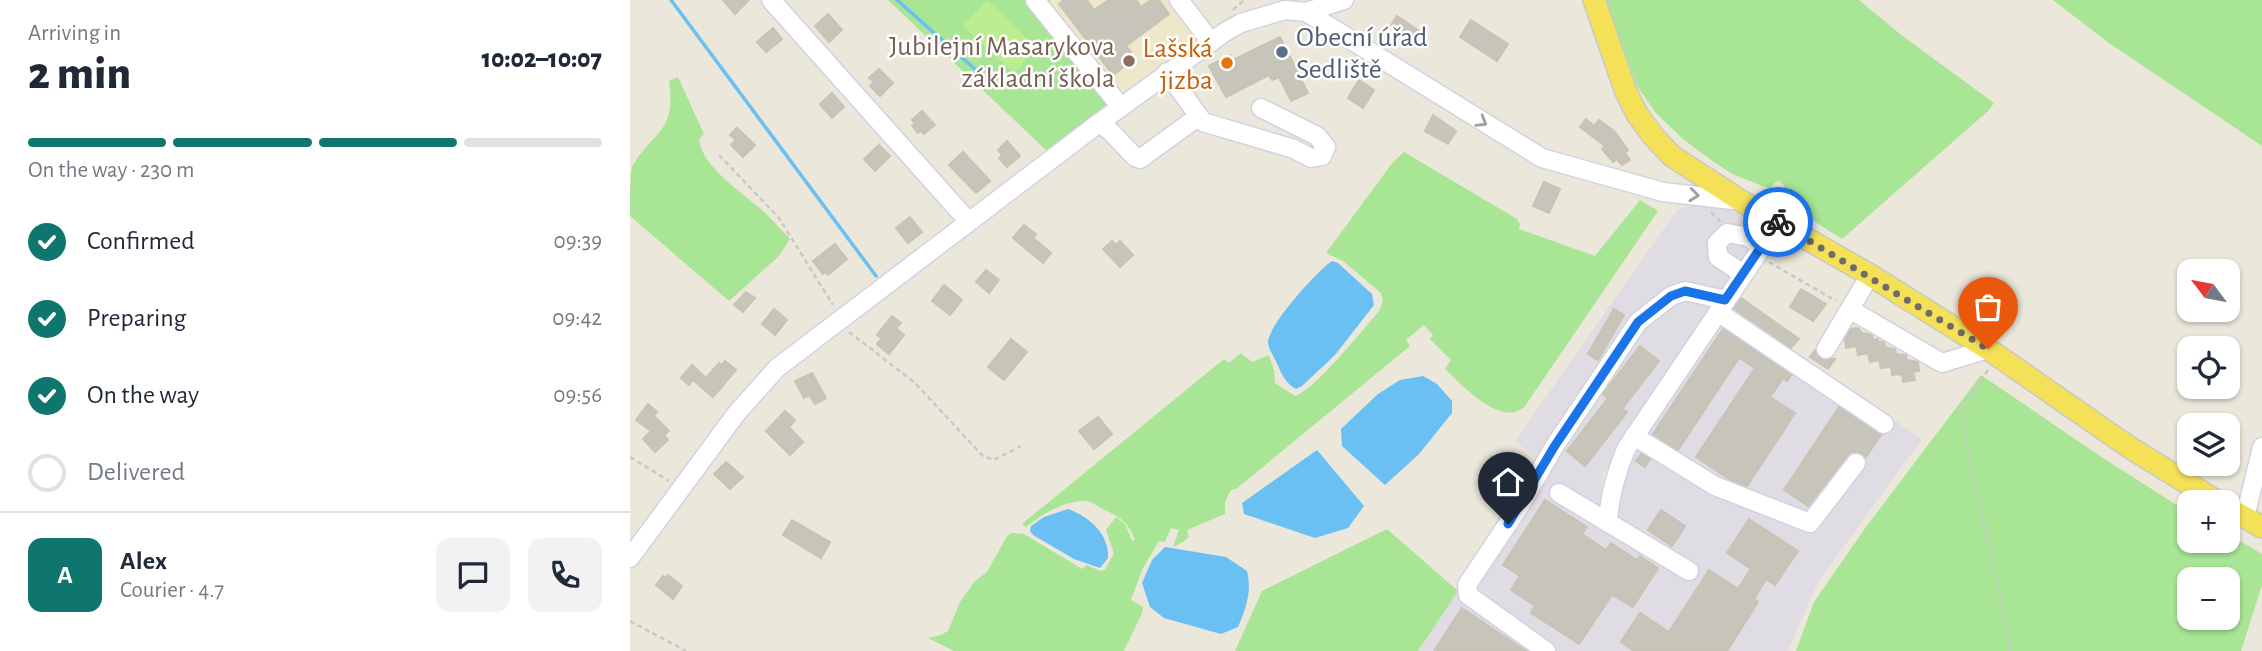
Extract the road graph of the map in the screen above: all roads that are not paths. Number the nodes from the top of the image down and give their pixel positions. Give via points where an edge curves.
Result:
1 (771, 0) edge
2 (1179, 0) edge
3 (1344, 0) edge
4 (1594, 0) edge
5 (1038, 1) edge
6 (1306, 12) junction
7 (1211, 42) junction
8 (1167, 72) junction
9 (1121, 107) junction
10 (1261, 108) dead end
11 (1199, 116) junction
12 (1099, 123) junction
13 (1741, 201) junction
14 (969, 222) junction
15 (1779, 222) junction
16 (1759, 251) junction
17 (1743, 274) junction
18 (1870, 275) junction
19 (1722, 306) junction
20 (1850, 310) junction
21 (1826, 349) dead end
22 (1990, 356) junction
23 (1884, 424) dead end
24 (1634, 436) junction
25 (2262, 447) edge
26 (1856, 463) dead end
27 (2199, 490) edge
28 (1559, 494) dead end
29 (2245, 518) edge
30 (1608, 523) junction
31 (630, 558) edge
32 (1689, 571) dead end
33 (1546, 651) edge

1 - 14 street
2 - 7 street
3 - 6 street
4 - 13 main road via 1626,92 1653,136 1685,166
5 - 9 street
6 - 7 street via 1285,10 1241,23
6 -> 13 street via 1542,158 1663,192
7 - 8 street
8 - 9 street
8 - 11 street
9 - 12 street
10 - 11 street via 1317,136 1326,147 1322,156 1311,158 1203,122
11 - 12 street via 1140,159
12 - 14 street
13 - 15 main road
14 - 31 street via 792,356 756,390
15 - 16 street
15 - 18 main road
16 - 17 street
16 - 17 street via 1749,237 1727,233 1717,243 1718,257
17 - 19 street
18 - 20 street
18 - 22 main road
19 - 23 street
19 - 24 street
19 - 33 street via 1685,291 1671,296 1638,322 1467,585 1468,595
20 - 21 street
20 - 22 street via 1942,363
22 - 27 main road
24 - 26 street via 1715,486 1811,523
24 - 30 street via 1616,472
25 - 29 street
28 - 30 street
30 - 32 street

